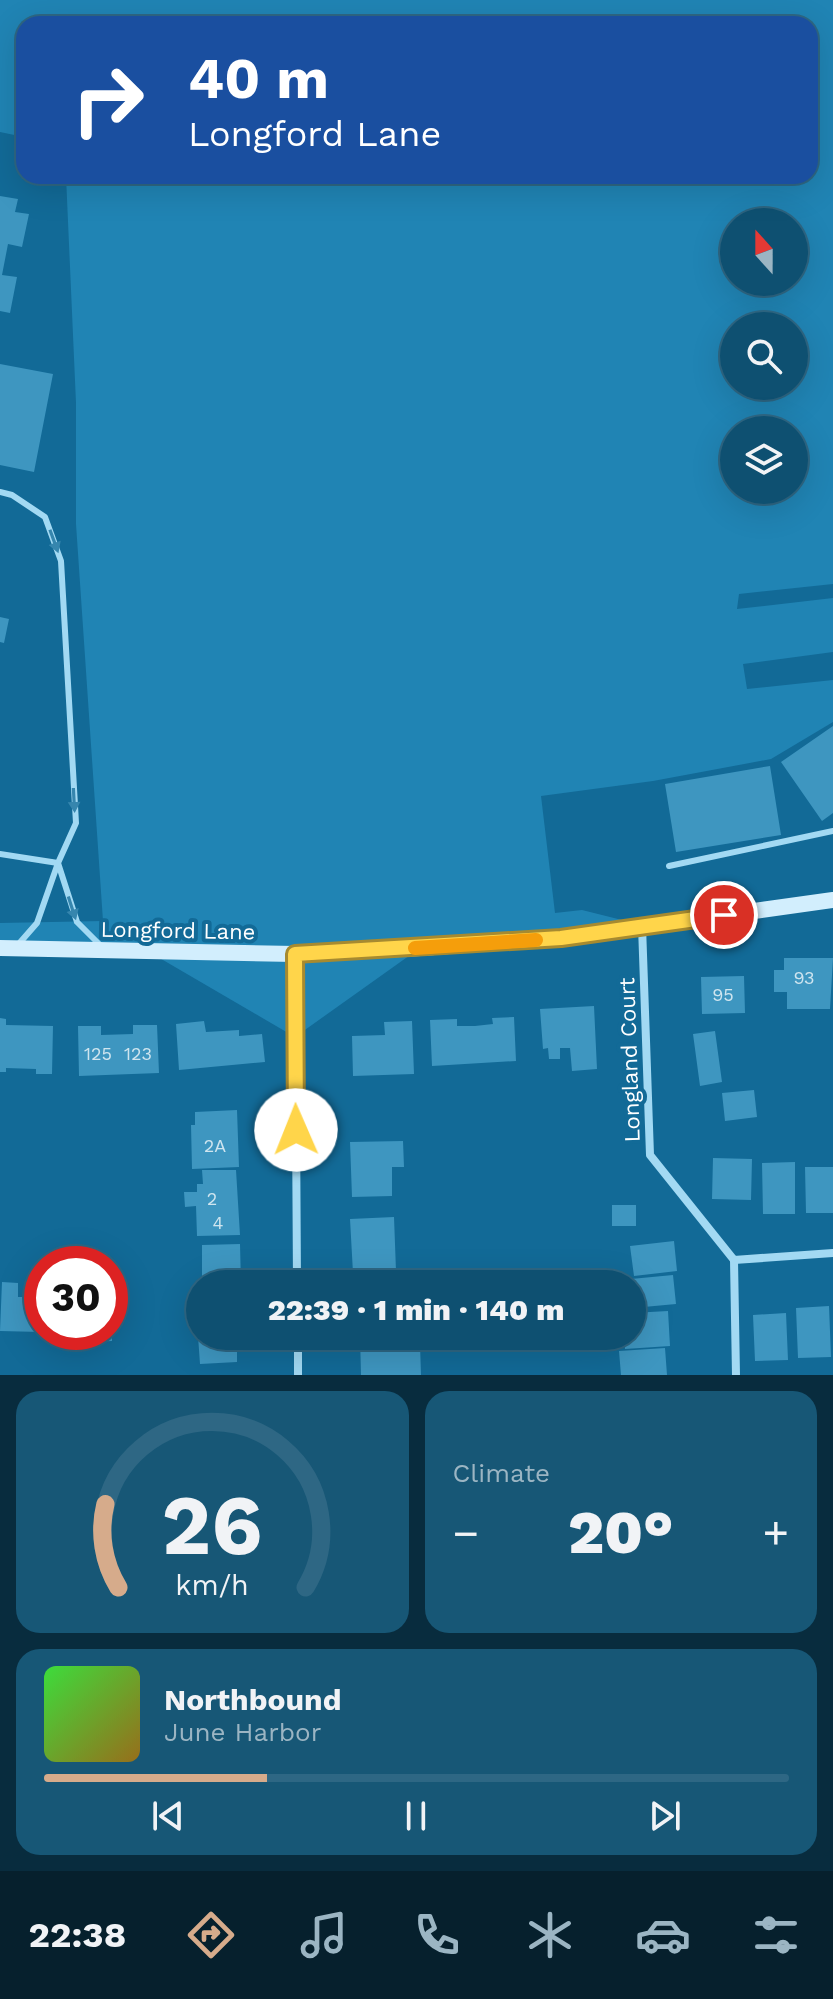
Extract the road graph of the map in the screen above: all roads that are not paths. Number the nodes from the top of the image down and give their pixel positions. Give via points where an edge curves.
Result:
1 (0, 492) edge
2 (833, 831) edge
3 (0, 854) edge
4 (58, 863) junction
5 (669, 866) dead end
6 (833, 900) edge
7 (642, 925) junction
8 (7, 948) edge
9 (105, 951) junction
10 (295, 954) junction
11 (833, 1253) edge
12 (734, 1260) junction
13 (297, 1270) edge
14 (298, 1350) edge
15 (298, 1375) edge
16 (736, 1375) edge

1 -> 4 lane via 45,517 61,561 76,823
2 - 5 lane
3 - 4 lane
4 - 8 lane via 37,923
4 -> 9 lane via 77,922
6 - 7 street, Longford Lane
7 - 10 street, Longford Lane via 561,938
7 - 12 street, Longland Court via 650,1155
8 - 9 street, Longford Lane
9 - 10 street, Longford Lane
10 - 13 street
11 - 12 street
12 - 16 street
14 - 15 street

